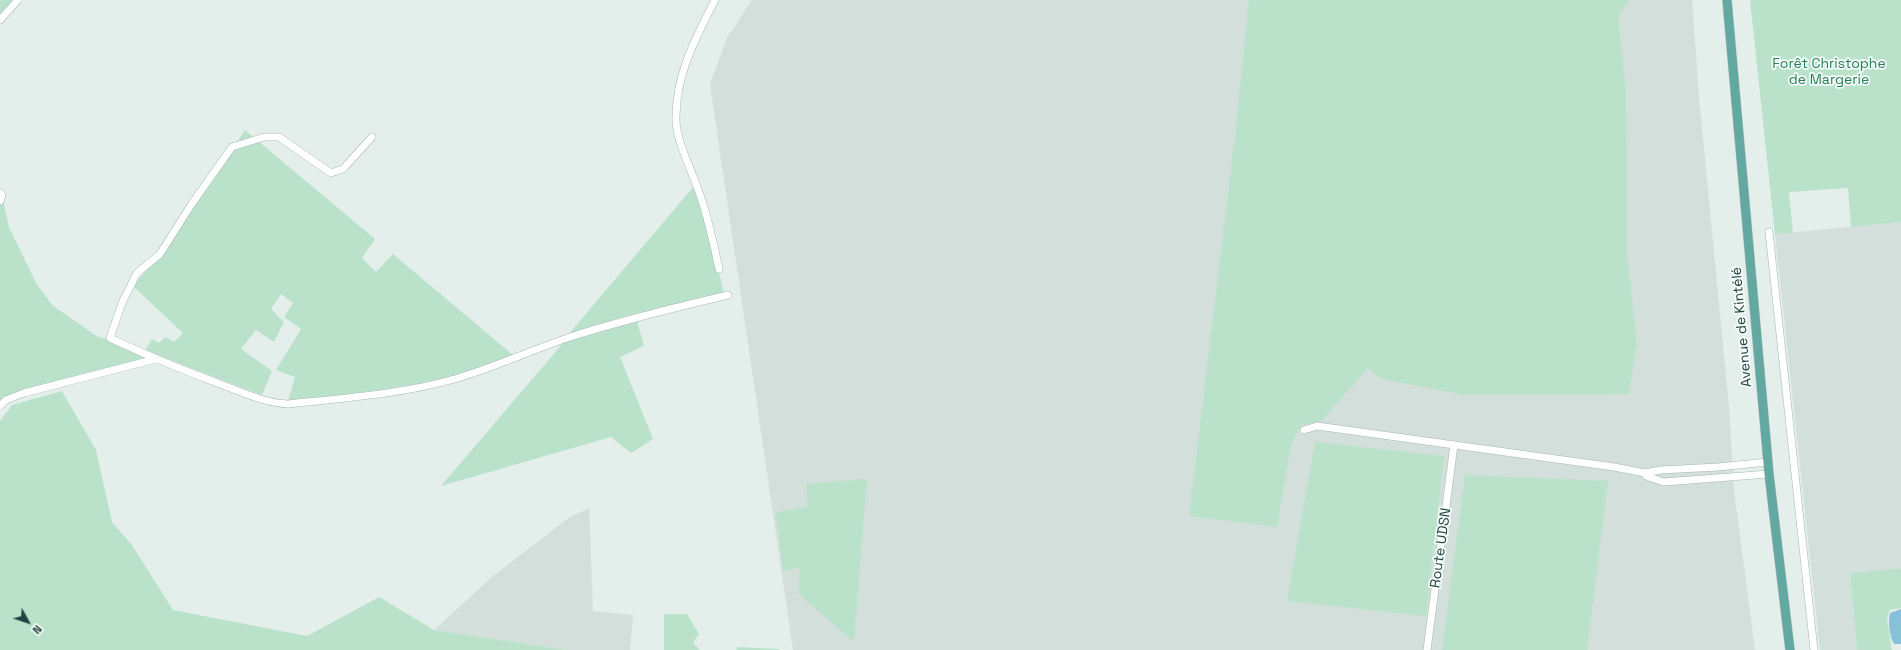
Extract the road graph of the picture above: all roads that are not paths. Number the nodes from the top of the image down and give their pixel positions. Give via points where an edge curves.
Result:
1 (18, 0) edge
2 (716, 0) edge
3 (1727, 0) edge
4 (0, 20) edge
5 (372, 137) dead end
6 (0, 193) edge
7 (0, 201) edge
8 (1769, 232) dead end
9 (719, 269) dead end
10 (728, 295) dead end
11 (156, 359) junction
12 (0, 406) edge
13 (1304, 430) dead end
14 (1454, 445) junction
15 (1767, 451) junction
16 (1768, 462) junction
17 (1756, 464) junction
18 (1645, 474) junction
19 (1769, 474) junction
20 (1758, 475) junction
21 (1770, 484) junction
22 (1427, 650) edge
23 (1790, 650) edge
24 (1814, 650) edge

1 - 4 street
2 - 9 street via 686,61 678,91 676,118 688,165 712,233
3 - 15 main road, Avenue de Kintélé
5 - 11 street via 343,169 331,173 279,137 264,137 232,147 160,254 138,272 113,327 110,338
6 - 7 street
8 - 24 street
10 - 11 street via 629,319 566,338 458,378 358,396 288,404 251,396
11 - 12 street via 24,393 6,400
13 - 14 street via 1317,426
14 - 18 street via 1614,467
14 - 22 street, Route UDSN
15 - 16 main road, Avenue de Kintélé
15 - 17 street
16 - 17 street
16 - 19 main road, Avenue de Kintélé
17 - 18 street via 1661,470
18 - 20 street via 1664,482
19 - 20 street
19 - 21 main road, Avenue de Kintélé
20 - 21 street
21 - 23 main road, Avenue de Kintélé

